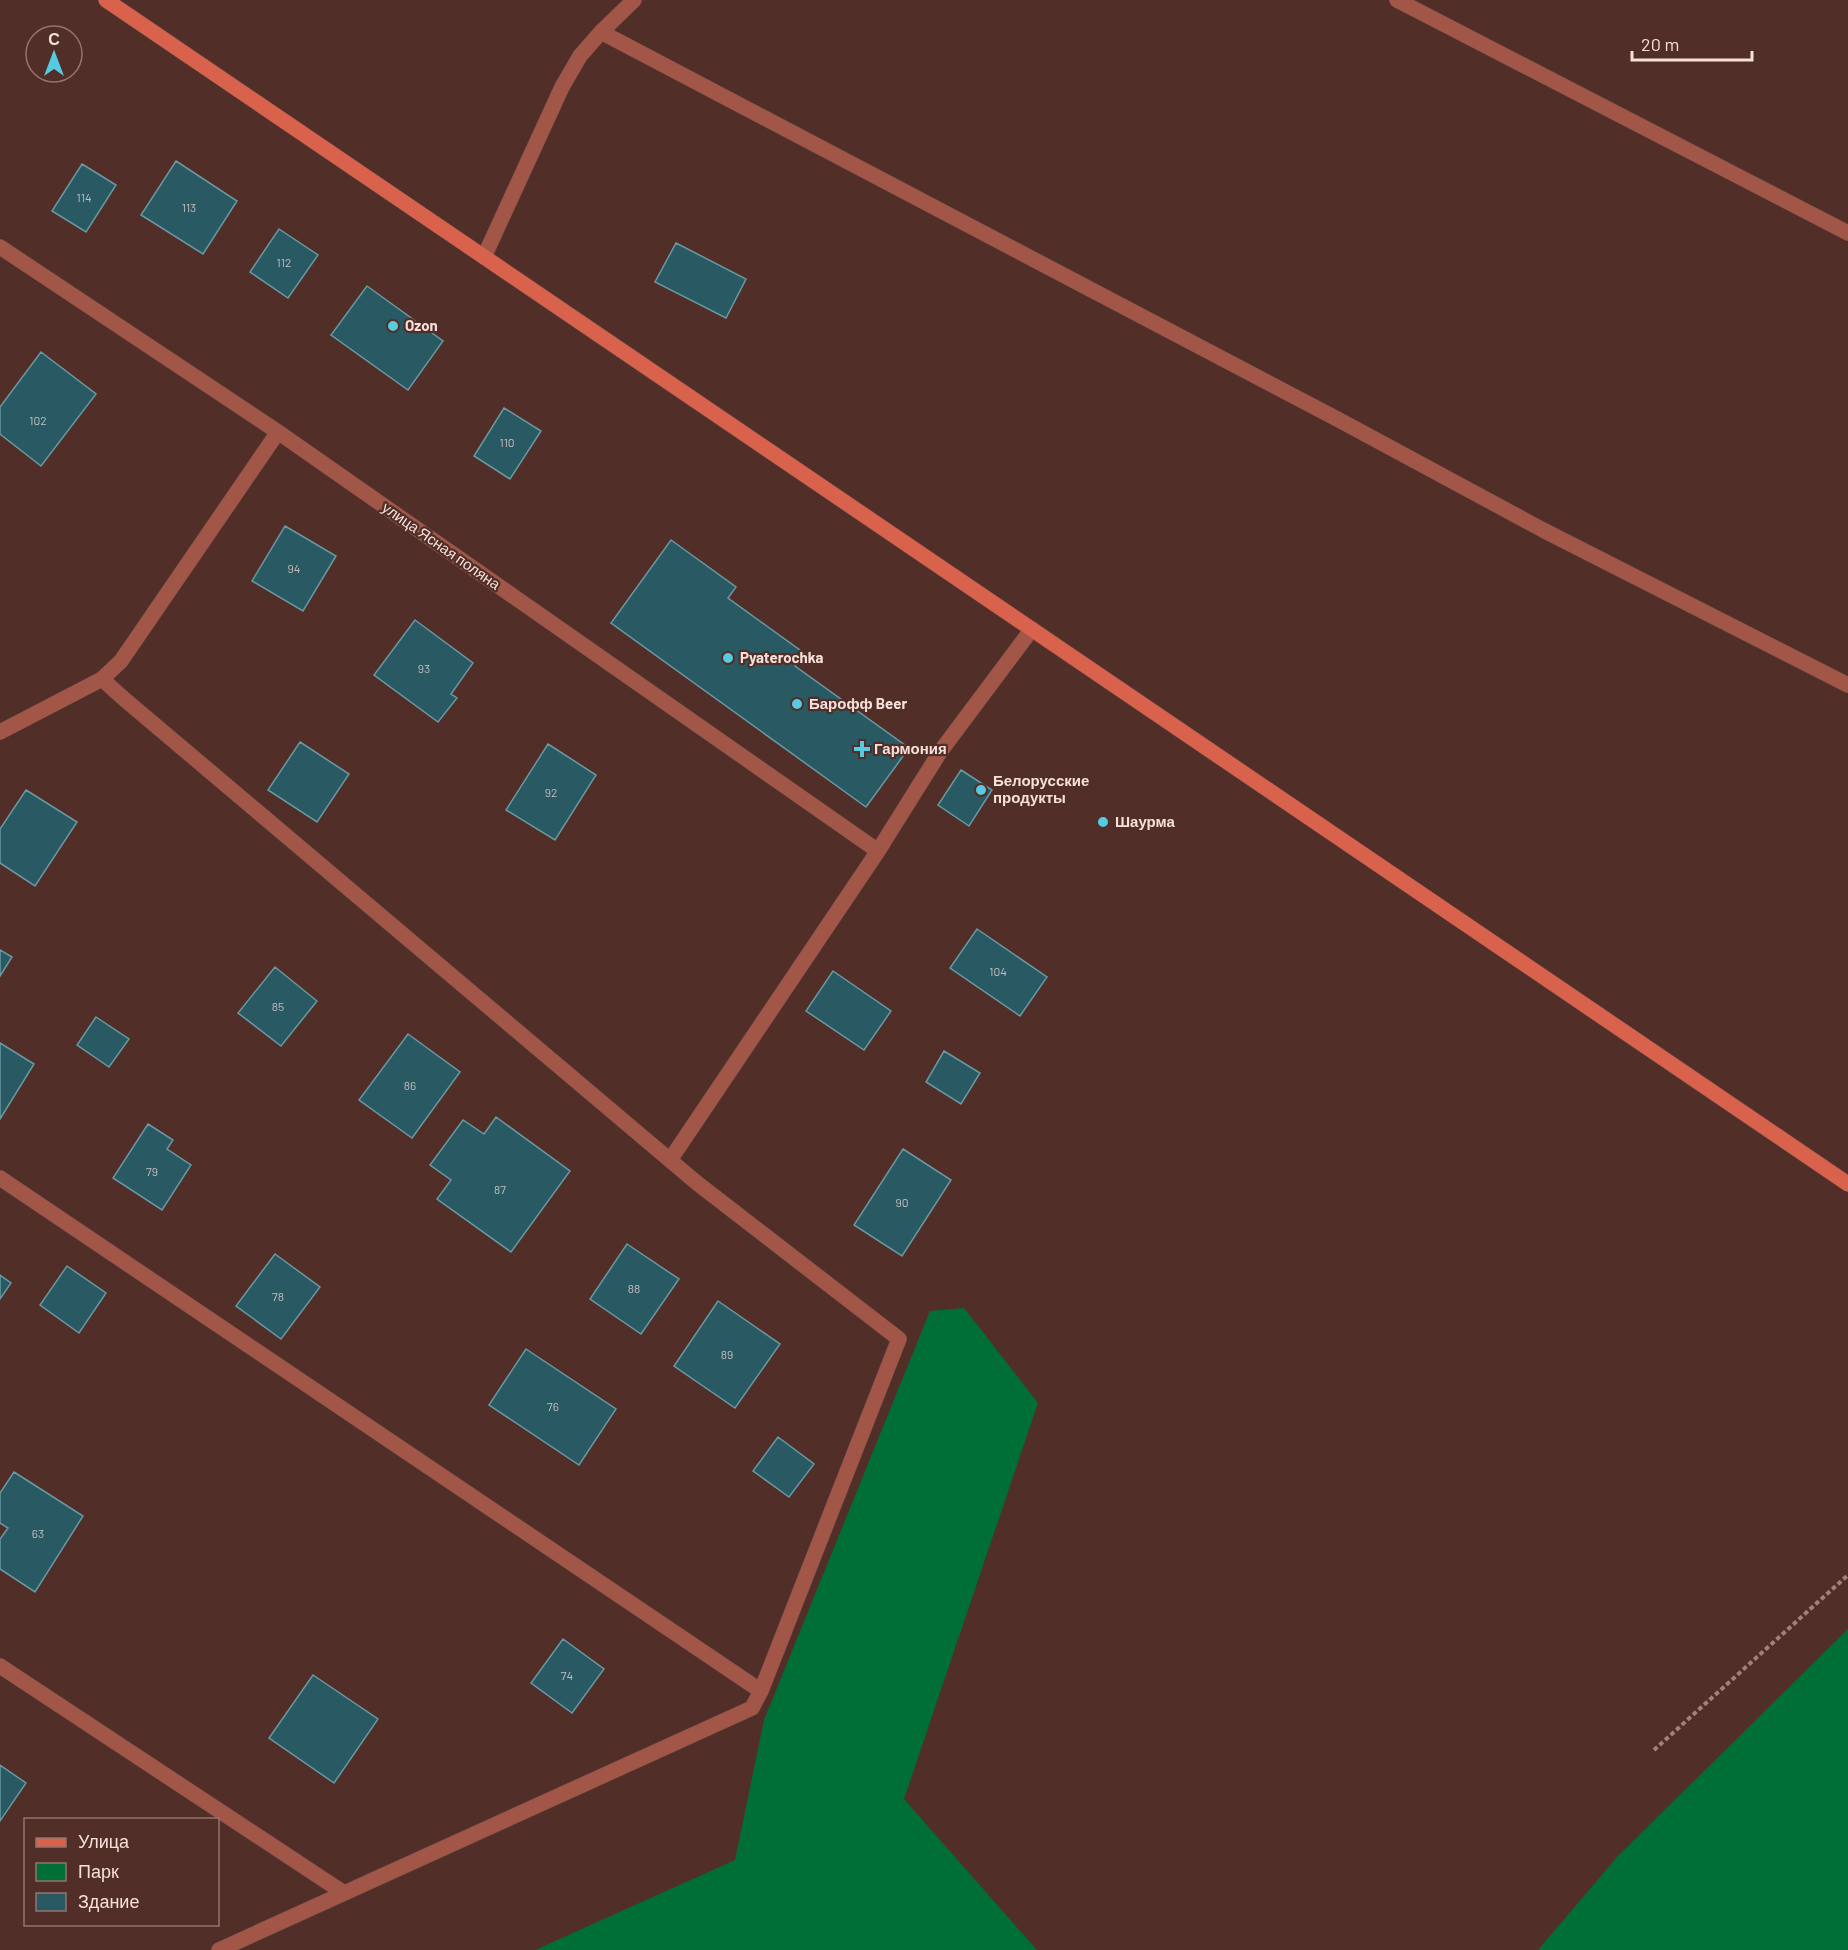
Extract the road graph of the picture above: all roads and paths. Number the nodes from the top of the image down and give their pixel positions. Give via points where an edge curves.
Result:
1 (106, 0) edge
2 (634, 0) edge
3 (1397, 0) edge
4 (601, 32) junction
5 (1848, 232) edge
6 (0, 248) edge
7 (484, 256) junction
8 (278, 432) junction
9 (1032, 629) junction
10 (102, 678) junction
11 (1848, 685) edge
12 (0, 732) edge
13 (878, 851) junction
14 (670, 1160) junction
15 (0, 1179) edge
16 (1848, 1184) edge
17 (1848, 1575) edge
18 (0, 1666) edge
19 (761, 1691) junction
20 (1654, 1750) dead end
21 (344, 1893) junction
22 (219, 1950) edge

1 - 7 main road
2 - 4 lane
3 - 5 lane
4 - 7 lane via 580,56 562,87
4 - 11 lane via 1542,530
6 - 8 lane, улица Ясная поляна
7 - 9 main road
8 - 10 lane via 121,661
8 - 13 lane, улица Ясная поляна
9 - 13 lane via 939,752
9 - 16 main road
10 - 12 lane
10 - 14 lane
13 - 14 lane
14 - 19 lane via 898,1339
15 - 19 lane
17 - 20 path
18 - 21 lane
19 - 21 lane via 752,1708
21 - 22 lane

